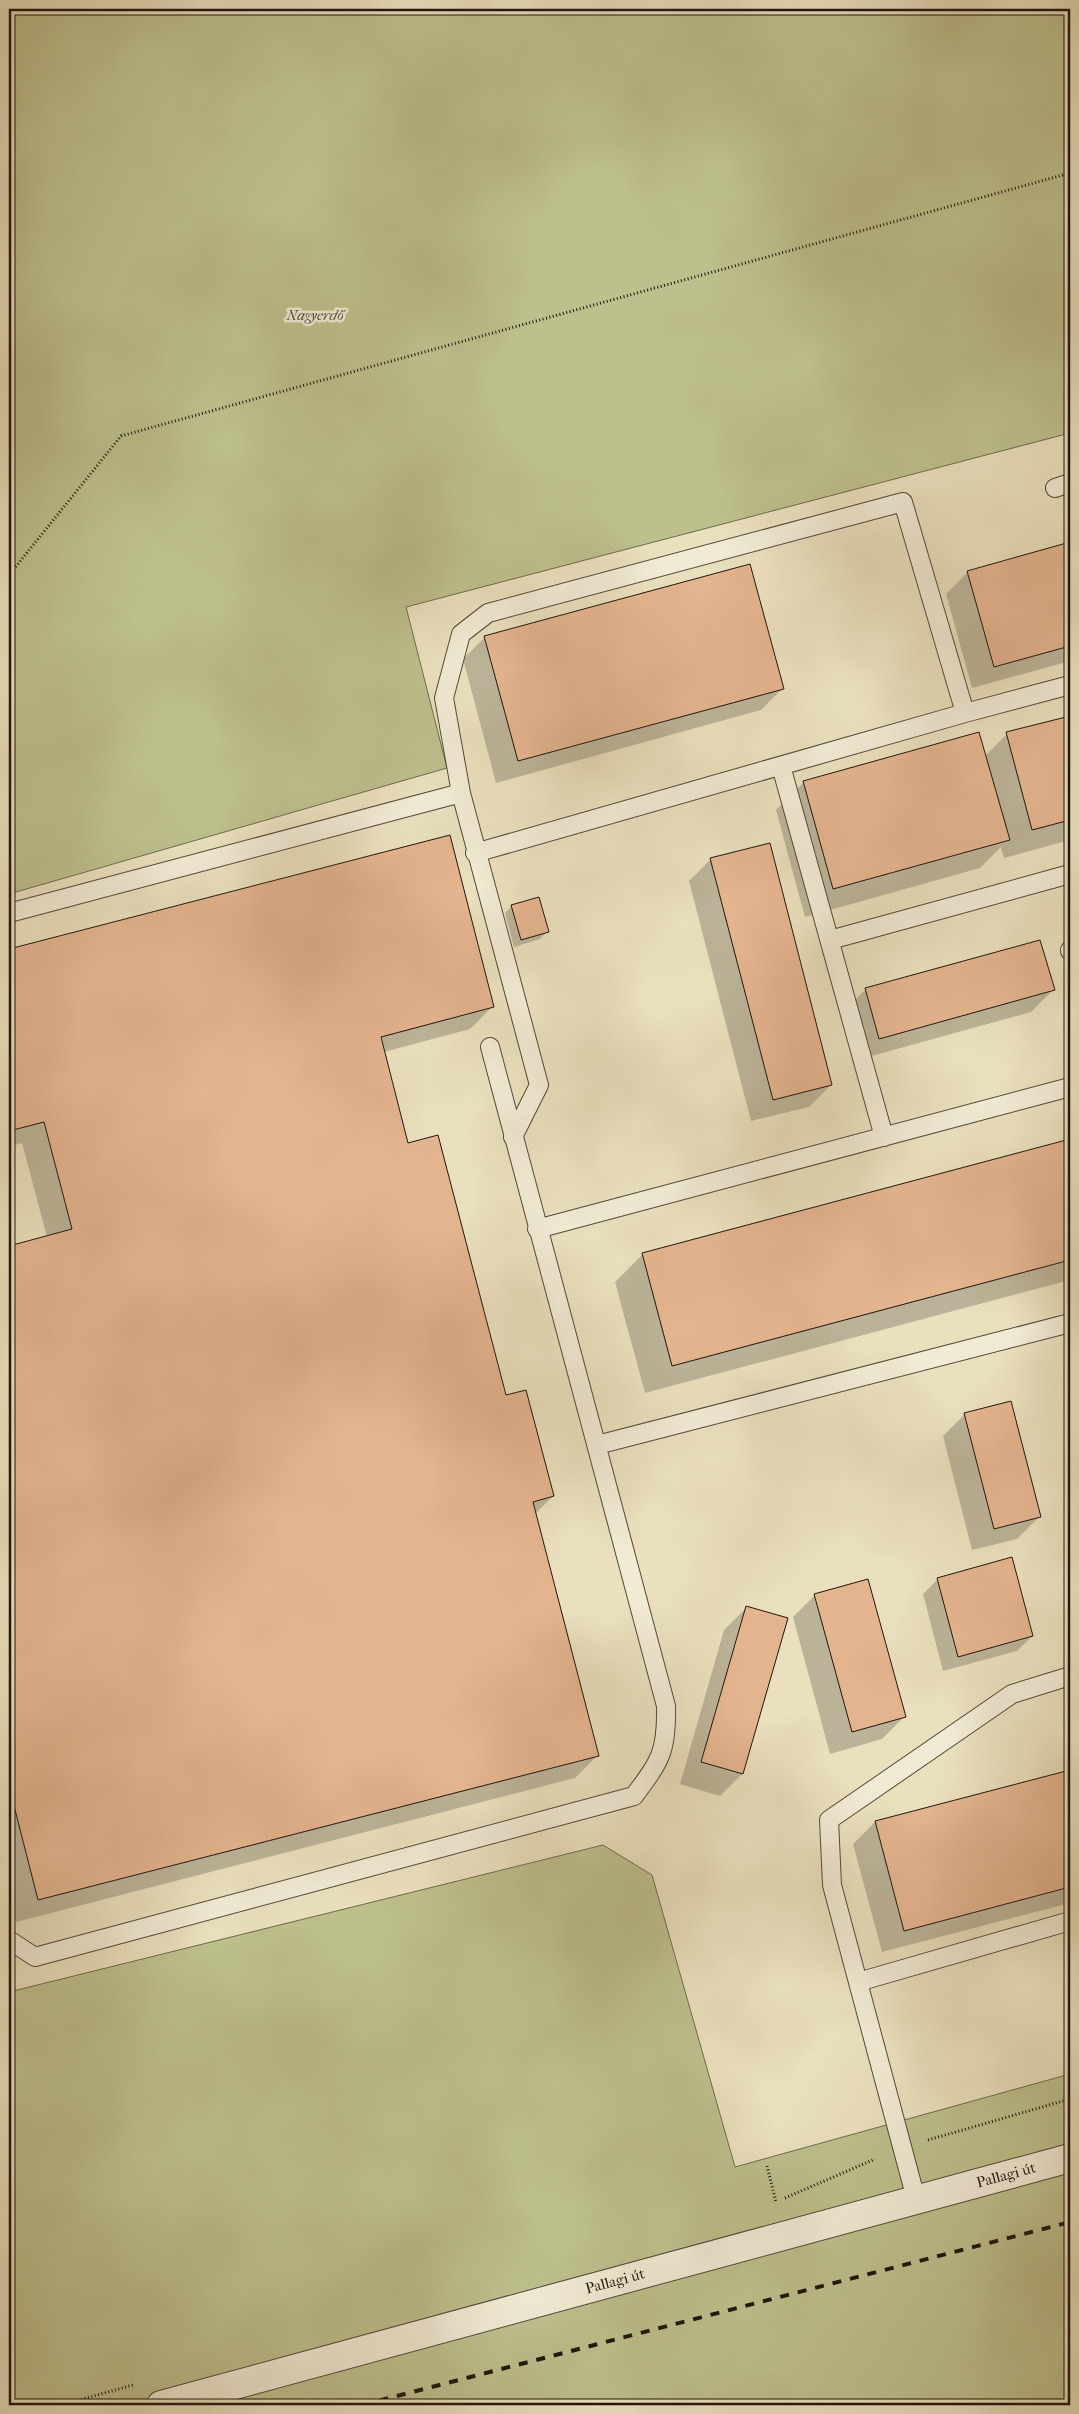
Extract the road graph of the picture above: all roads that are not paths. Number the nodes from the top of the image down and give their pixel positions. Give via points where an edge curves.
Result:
1 (1070, 685) edge
2 (964, 713) junction
3 (781, 766) junction
4 (461, 793) junction
5 (475, 853) junction
6 (1070, 874) edge
7 (9, 913) edge
8 (830, 940) junction
9 (490, 1047) dead end
10 (1070, 1088) edge
11 (514, 1137) junction
12 (884, 1137) junction
13 (537, 1229) junction
14 (1070, 1324) edge
15 (598, 1446) junction
16 (1070, 1676) edge
17 (1070, 1921) edge
18 (9, 1940) edge
19 (858, 1982) junction
20 (1070, 2158) edge
21 (916, 2199) junction
22 (161, 2405) edge

1 - 2 lane
2 - 3 lane
2 - 4 lane via 904,502 488,614 461,634 444,698
3 - 5 lane
3 - 8 lane
4 - 5 lane
4 - 7 lane
5 - 11 lane via 539,1085
6 - 8 lane
8 - 12 lane
9 - 11 lane
10 - 12 lane
11 - 13 lane
12 - 13 lane
13 - 15 lane
14 - 15 lane
15 - 18 lane via 666,1706 667,1735 658,1764 634,1796 34,1957
16 - 19 lane via 1012,1694 829,1820 832,1885
17 - 19 lane
19 - 21 lane
20 - 21 street, Pallagi út
21 - 22 street, Pallagi út

